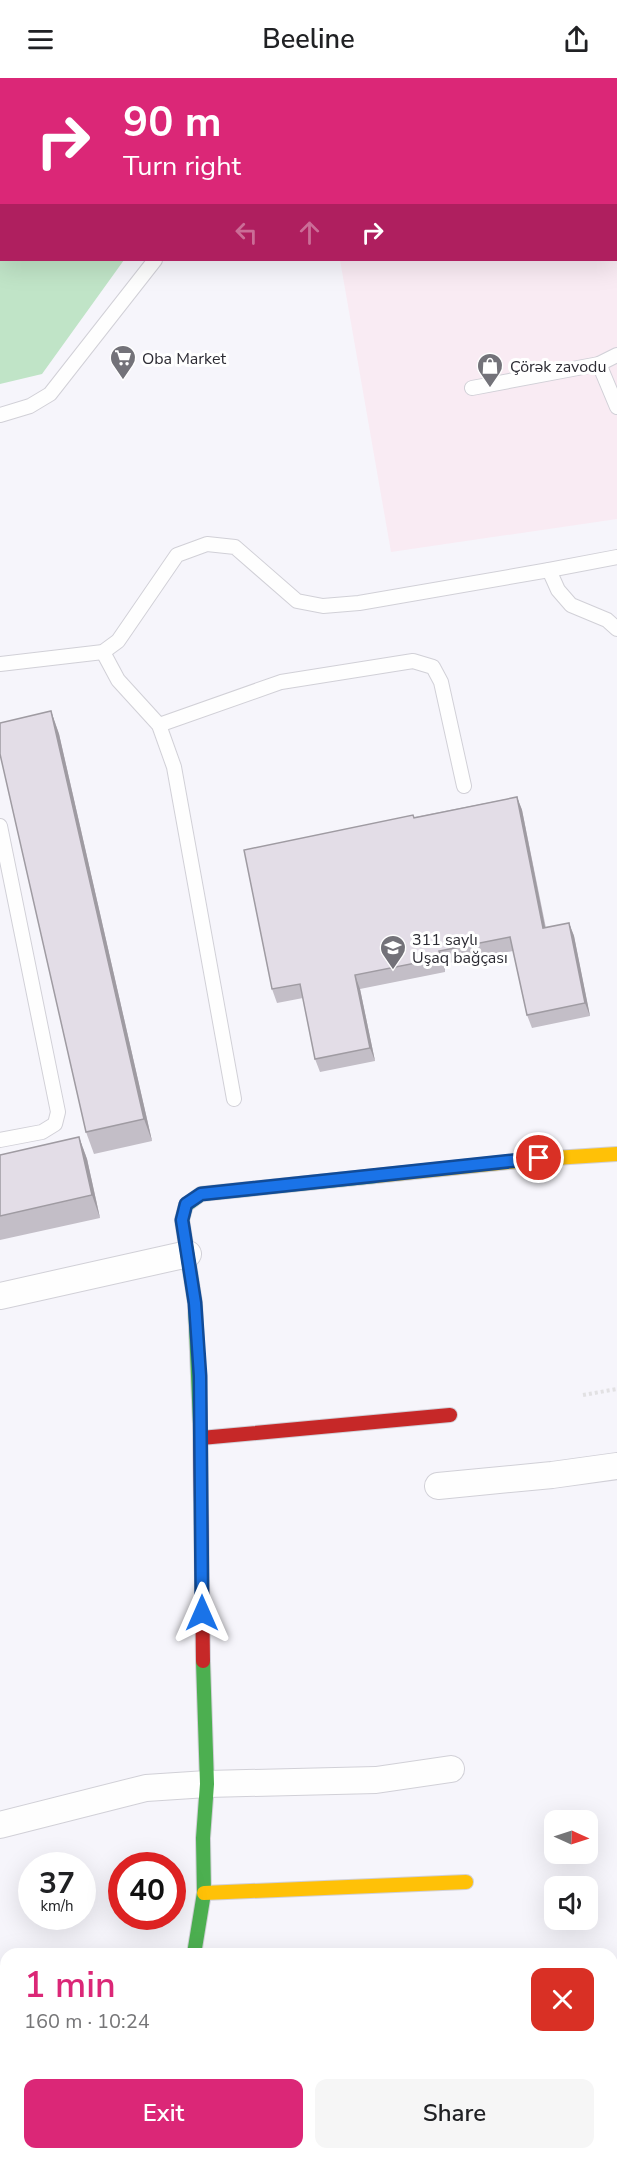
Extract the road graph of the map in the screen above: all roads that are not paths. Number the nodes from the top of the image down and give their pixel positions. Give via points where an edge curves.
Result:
1 (154, 261) edge
2 (617, 355) edge
3 (599, 364) junction
4 (472, 388) dead end
5 (617, 407) edge
6 (0, 415) edge
7 (617, 557) edge
8 (549, 570) junction
9 (617, 629) edge
10 (103, 652) junction
11 (0, 664) edge
12 (159, 725) junction
13 (464, 786) dead end
14 (0, 826) edge
15 (234, 1098) dead end
16 (0, 1140) edge
17 (617, 1154) edge
18 (188, 1254) junction
19 (0, 1296) edge
20 (450, 1415) dead end
21 (201, 1438) junction
22 (617, 1466) edge
23 (438, 1486) dead end
24 (451, 1769) dead end
25 (207, 1784) junction
26 (0, 1825) edge
27 (466, 1882) dead end
28 (204, 1893) junction
29 (195, 1948) edge

1 - 6 lane via 50,394 30,406
2 - 3 lane
3 - 4 lane
3 - 5 lane
7 - 8 lane
8 - 9 lane via 571,606 607,620
8 - 10 lane via 323,606 297,601 235,548 207,544 177,555 118,641
10 - 11 lane
10 - 12 lane via 118,680
12 - 13 lane via 282,682 413,661 433,667 441,682
12 - 15 lane via 174,767
14 - 16 lane via 58,1112 55,1124 42,1132
17 - 18 street via 539,1158 201,1194 186,1204 182,1220
18 - 19 street
18 - 21 street via 195,1303
20 - 21 street
21 - 25 street
22 - 23 street
24 - 25 street via 376,1780
25 - 26 street via 146,1788
25 - 28 street
27 - 28 street
28 - 29 street

